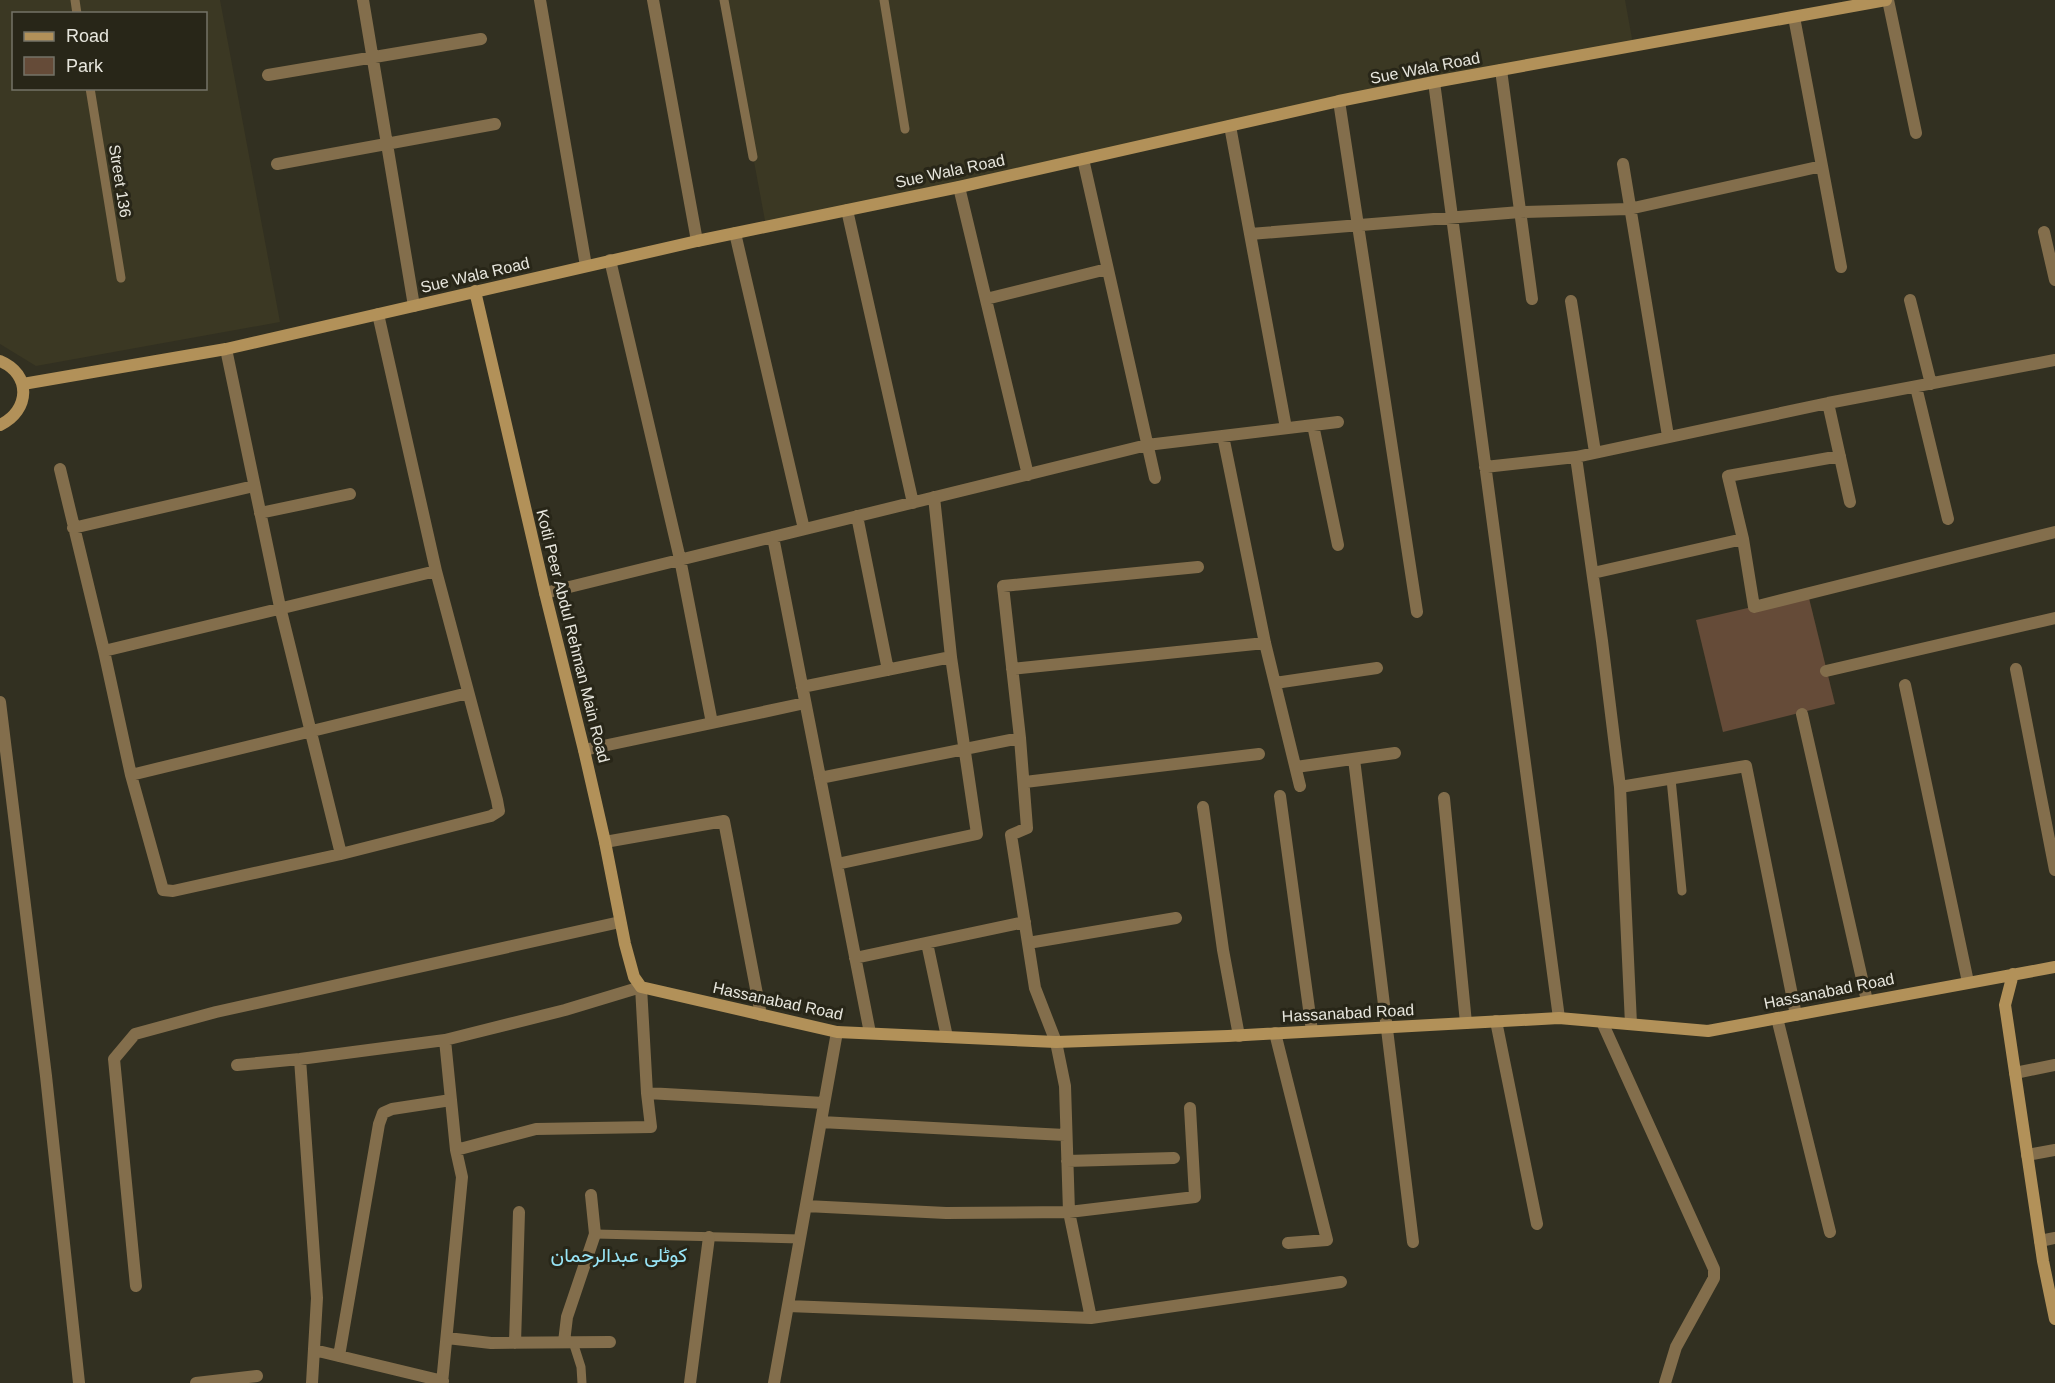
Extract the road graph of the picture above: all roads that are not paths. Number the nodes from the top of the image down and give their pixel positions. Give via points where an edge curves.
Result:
1 (363, 0) edge
2 (540, 0) edge
3 (653, 0) edge
4 (724, 0) edge
5 (884, 0) edge
6 (1887, 0) edge
7 (1794, 17) junction
8 (481, 39) dead end
9 (372, 58) junction
10 (1501, 70) junction
11 (268, 75) dead end
12 (1434, 82) junction
13 (90, 90) edge
14 (1339, 101) junction
15 (495, 124) dead end
16 (1230, 126) junction
17 (905, 129) dead end
18 (1916, 134) dead end
19 (387, 145) junction
20 (753, 157) dead end
21 (1083, 159) junction
22 (278, 164) dead end
23 (1623, 164) dead end
24 (1822, 166) junction
25 (959, 187) junction
26 (1629, 209) junction
27 (847, 210) junction
28 (1520, 212) junction
29 (1452, 218) junction
30 (1358, 226) junction
31 (2044, 231) dead end
32 (735, 233) junction
33 (1250, 234) junction
34 (697, 241) junction
35 (610, 260) junction
36 (586, 266) junction
37 (1841, 267) dead end
38 (1107, 268) junction
39 (121, 278) dead end
40 (2055, 280) edge
41 (475, 291) junction
42 (986, 299) junction
43 (1532, 299) dead end
44 (1910, 300) dead end
45 (1572, 301) dead end
46 (414, 306) junction
47 (378, 314) junction
48 (226, 349) junction
49 (2055, 360) edge
50 (0, 361) edge
51 (23, 384) junction
52 (1931, 384) junction
53 (1916, 387) junction
54 (1828, 403) junction
55 (1338, 422) dead end
56 (0, 425) edge
57 (1313, 425) junction
58 (1286, 428) junction
59 (1223, 436) junction
60 (1668, 436) junction
61 (1147, 445) junction
62 (1595, 452) junction
63 (1576, 456) junction
64 (1840, 456) junction
65 (1485, 467) junction
66 (60, 469) dead end
67 (1028, 475) junction
68 (1155, 478) dead end
69 (254, 486) junction
70 (350, 494) dead end
71 (934, 497) junction
72 (913, 502) junction
73 (1850, 502) dead end
74 (260, 513) junction
75 (857, 516) junction
76 (1948, 519) dead end
77 (73, 528) junction
78 (804, 529) junction
79 (2055, 532) edge
80 (773, 537) junction
81 (1743, 539) junction
82 (1338, 545) dead end
83 (680, 559) junction
84 (1198, 567) dead end
85 (436, 571) junction
86 (1593, 573) junction
87 (545, 593) junction
88 (280, 607) junction
89 (1417, 612) dead end
90 (2055, 618) edge
91 (1265, 643) junction
92 (104, 651) junction
93 (951, 657) junction
94 (1377, 668) dead end
95 (1012, 669) junction
96 (2016, 669) dead end
97 (888, 670) junction
98 (1826, 671) dead end
99 (1275, 683) junction
100 (1905, 685) dead end
101 (802, 687) junction
102 (468, 693) junction
103 (0, 702) edge
104 (805, 704) junction
105 (1802, 714) dead end
106 (712, 723) junction
107 (310, 732) junction
108 (1020, 738) junction
109 (584, 750) junction
110 (965, 750) junction
111 (1395, 753) dead end
112 (1259, 754) dead end
113 (1354, 759) junction
114 (1296, 767) junction
115 (131, 775) junction
116 (820, 778) junction
117 (1671, 779) junction
118 (1024, 782) junction
119 (1300, 786) dead end
120 (1620, 786) junction
121 (1280, 796) dead end
122 (1444, 798) dead end
123 (1203, 807) dead end
124 (605, 842) junction
125 (340, 854) junction
126 (837, 864) junction
127 (2055, 870) edge
128 (1682, 891) dead end
129 (1176, 918) dead end
130 (620, 922) junction
131 (1025, 922) junction
132 (927, 943) junction
133 (1028, 943) junction
134 (855, 958) junction
135 (2055, 967) edge
136 (2013, 974) junction
137 (1968, 982) junction
138 (641, 987) junction
139 (1867, 1001) junction
140 (1796, 1014) junction
141 (760, 1015) junction
142 (1559, 1018) junction
143 (1778, 1018) junction
144 (1496, 1022) junction
145 (1602, 1022) junction
146 (1466, 1023) junction
147 (1631, 1024) junction
148 (1386, 1028) junction
149 (1312, 1031) junction
150 (837, 1032) junction
151 (870, 1034) junction
152 (1275, 1034) junction
153 (1239, 1036) junction
154 (947, 1037) junction
155 (445, 1040) junction
156 (1056, 1042) junction
157 (300, 1059) junction
158 (237, 1065) dead end
159 (2055, 1065) edge
160 (2015, 1073) junction
161 (647, 1093) junction
162 (450, 1100) junction
163 (824, 1103) junction
164 (1190, 1108) dead end
165 (821, 1122) junction
166 (1065, 1135) junction
167 (456, 1150) junction
168 (2055, 1150) edge
169 (2027, 1155) junction
170 (1174, 1158) dead end
171 (1067, 1161) junction
172 (591, 1195) dead end
173 (806, 1206) junction
174 (519, 1212) dead end
175 (1069, 1212) junction
176 (1537, 1224) dead end
177 (1830, 1232) dead end
178 (595, 1234) junction
179 (709, 1237) junction
180 (2055, 1238) edge
181 (800, 1239) junction
182 (2040, 1241) junction
183 (1413, 1242) dead end
184 (1288, 1243) dead end
185 (1341, 1282) dead end
186 (136, 1286) dead end
187 (788, 1306) junction
188 (1091, 1318) junction
189 (2055, 1319) edge
190 (447, 1338) junction
191 (569, 1342) junction
192 (610, 1342) dead end
193 (515, 1343) junction
194 (314, 1350) junction
195 (339, 1356) junction
196 (257, 1376) dead end
197 (442, 1382) edge
198 (80, 1383) edge
199 (196, 1383) edge
200 (312, 1383) edge
201 (582, 1383) edge
202 (690, 1383) edge
203 (774, 1383) edge
204 (1665, 1383) edge

1 - 9 street
2 - 36 street
3 - 34 street
4 - 20 lane
5 - 17 lane
6 - 7 street, Sue Wala Road
6 - 18 street
7 - 10 street, Sue Wala Road
7 - 24 street
8 - 9 street
9 - 11 street
9 - 19 street
10 - 12 street, Sue Wala Road
10 - 28 street
12 - 14 street, Sue Wala Road
12 - 29 street
13 - 39 lane, Street 136
14 - 16 street, Sue Wala Road
14 - 30 street
15 - 19 street
16 - 21 street, Sue Wala Road
16 - 33 street
19 - 22 street
19 - 46 street
21 - 25 street, Sue Wala Road
21 - 38 street
23 - 26 street
24 - 26 street
24 - 37 street
25 - 27 street, Sue Wala Road
25 - 42 street
26 - 28 street
26 - 60 street
27 - 32 street, Sue Wala Road
27 - 72 street
28 - 29 street
28 - 43 street
29 - 30 street
29 - 65 street
30 - 33 street
30 - 89 street
31 - 40 street
32 - 34 street, Sue Wala Road
32 - 78 street
33 - 58 street
34 - 35 street, Sue Wala Road
35 - 36 street, Sue Wala Road
35 - 83 street
36 - 41 street, Sue Wala Road
38 - 42 street
38 - 61 street
41 - 46 street, Sue Wala Road
41 - 87 street, Kotli Peer Abdul Rehman Main Road
42 - 67 street
44 - 52 street
45 - 62 street
46 - 47 street, Sue Wala Road
47 - 48 street, Sue Wala Road
47 - 85 street
48 - 51 street, Sue Wala Road
48 - 69 street
49 - 52 street
50 - 51 street via 8,364
51 - 56 street via 24,398 19,410
52 - 53 street
53 - 54 street
53 - 76 street
54 - 60 street
54 - 64 street
55 - 57 street
57 - 58 street
57 - 82 street
58 - 59 street
59 - 61 street
59 - 91 street
60 - 62 street
61 - 67 street
61 - 68 street
62 - 63 street
63 - 65 street
63 - 86 street
64 - 73 street
64 - 81 street via 1728,476
65 - 142 street
66 - 77 street
67 - 71 street
69 - 74 street
69 - 77 street
70 - 74 street
71 - 72 street
71 - 93 street
72 - 75 street
74 - 88 street
75 - 78 street
75 - 97 street
77 - 92 street
78 - 80 street
79 - 81 street via 1754,607
80 - 83 street
80 - 101 street
81 - 86 street
83 - 87 street
83 - 106 street
84 - 95 street via 1003,586
85 - 88 street
85 - 102 street
86 - 120 street
87 - 109 street, Kotli Peer Abdul Rehman Main Road
88 - 92 street
88 - 107 street
90 - 98 street
91 - 95 street
91 - 99 street
92 - 115 street
93 - 97 street
93 - 110 street
94 - 99 street
95 - 108 street
96 - 127 street
97 - 101 street
99 - 114 street
100 - 137 street
101 - 104 street
102 - 107 street
102 - 125 street via 499,811
103 - 198 street
104 - 106 street
104 - 116 street
105 - 139 street
106 - 109 street
107 - 115 street
107 - 125 street
108 - 110 street
108 - 118 street
109 - 124 street, Kotli Peer Abdul Rehman Main Road
110 - 116 street
110 - 126 street via 977,834
111 - 113 street
112 - 118 street
113 - 114 street
113 - 148 street
114 - 119 street
115 - 125 street via 163,890
116 - 126 street
117 - 120 street
117 - 128 lane
117 - 140 street via 1746,766
118 - 131 street via 1027,828 1011,835
120 - 147 street
121 - 149 street
122 - 146 street
123 - 153 street
124 - 130 street, Kotli Peer Abdul Rehman Main Road
124 - 141 street via 724,821
126 - 134 street
129 - 133 street
130 - 138 street, Kotli Peer Abdul Rehman Main Road via 634,977
130 - 186 street via 216,1012 135,1034 114,1059
131 - 132 street
131 - 133 street
132 - 134 street
132 - 154 street
133 - 156 street via 1035,988
134 - 151 street
135 - 136 street, Hassanabad Road
136 - 137 street, Hassanabad Road
136 - 160 street via 2005,1005
137 - 139 street, Hassanabad Road
138 - 141 street, Hassanabad Road
138 - 155 street
138 - 161 street
139 - 140 street, Hassanabad Road
140 - 143 street, Hassanabad Road
141 - 150 street, Hassanabad Road
142 - 144 street, Hassanabad Road
142 - 145 street, Hassanabad Road
143 - 147 street, Hassanabad Road via 1708,1031
143 - 177 street
144 - 146 street, Hassanabad Road
144 - 176 street
145 - 147 street, Hassanabad Road
145 - 204 street via 1714,1269 1714,1278 1676,1347
146 - 148 street, Hassanabad Road
148 - 149 street, Hassanabad Road
148 - 183 street
149 - 152 street, Hassanabad Road
150 - 151 street, Hassanabad Road
150 - 163 street
151 - 154 street, Hassanabad Road
152 - 153 street, Hassanabad Road
152 - 184 street via 1327,1240
153 - 156 street, Hassanabad Road
154 - 156 street, Hassanabad Road
155 - 157 street
155 - 162 street
156 - 166 street via 1065,1086
157 - 158 street
157 - 194 street via 317,1299
159 - 160 street
160 - 169 street
161 - 163 street
161 - 167 street via 651,1127 536,1129
162 - 167 street
162 - 195 street via 383,1113
163 - 165 street
164 - 175 street via 1195,1197
165 - 166 street
165 - 173 street
166 - 171 street
167 - 190 street via 462,1177
168 - 169 street
169 - 182 street
170 - 171 street
171 - 175 street
172 - 178 street
173 - 175 street via 946,1213
173 - 181 street
174 - 193 street
175 - 188 street
178 - 179 lane
178 - 191 street via 567,1317
179 - 181 lane
179 - 202 street
180 - 182 street
181 - 187 street
182 - 189 street
185 - 188 street
187 - 188 street
187 - 203 street
190 - 193 street
190 - 197 street
191 - 192 street
191 - 193 street
191 - 201 lane via 581,1367
194 - 195 street
194 - 200 street
195 - 197 street
196 - 199 street

